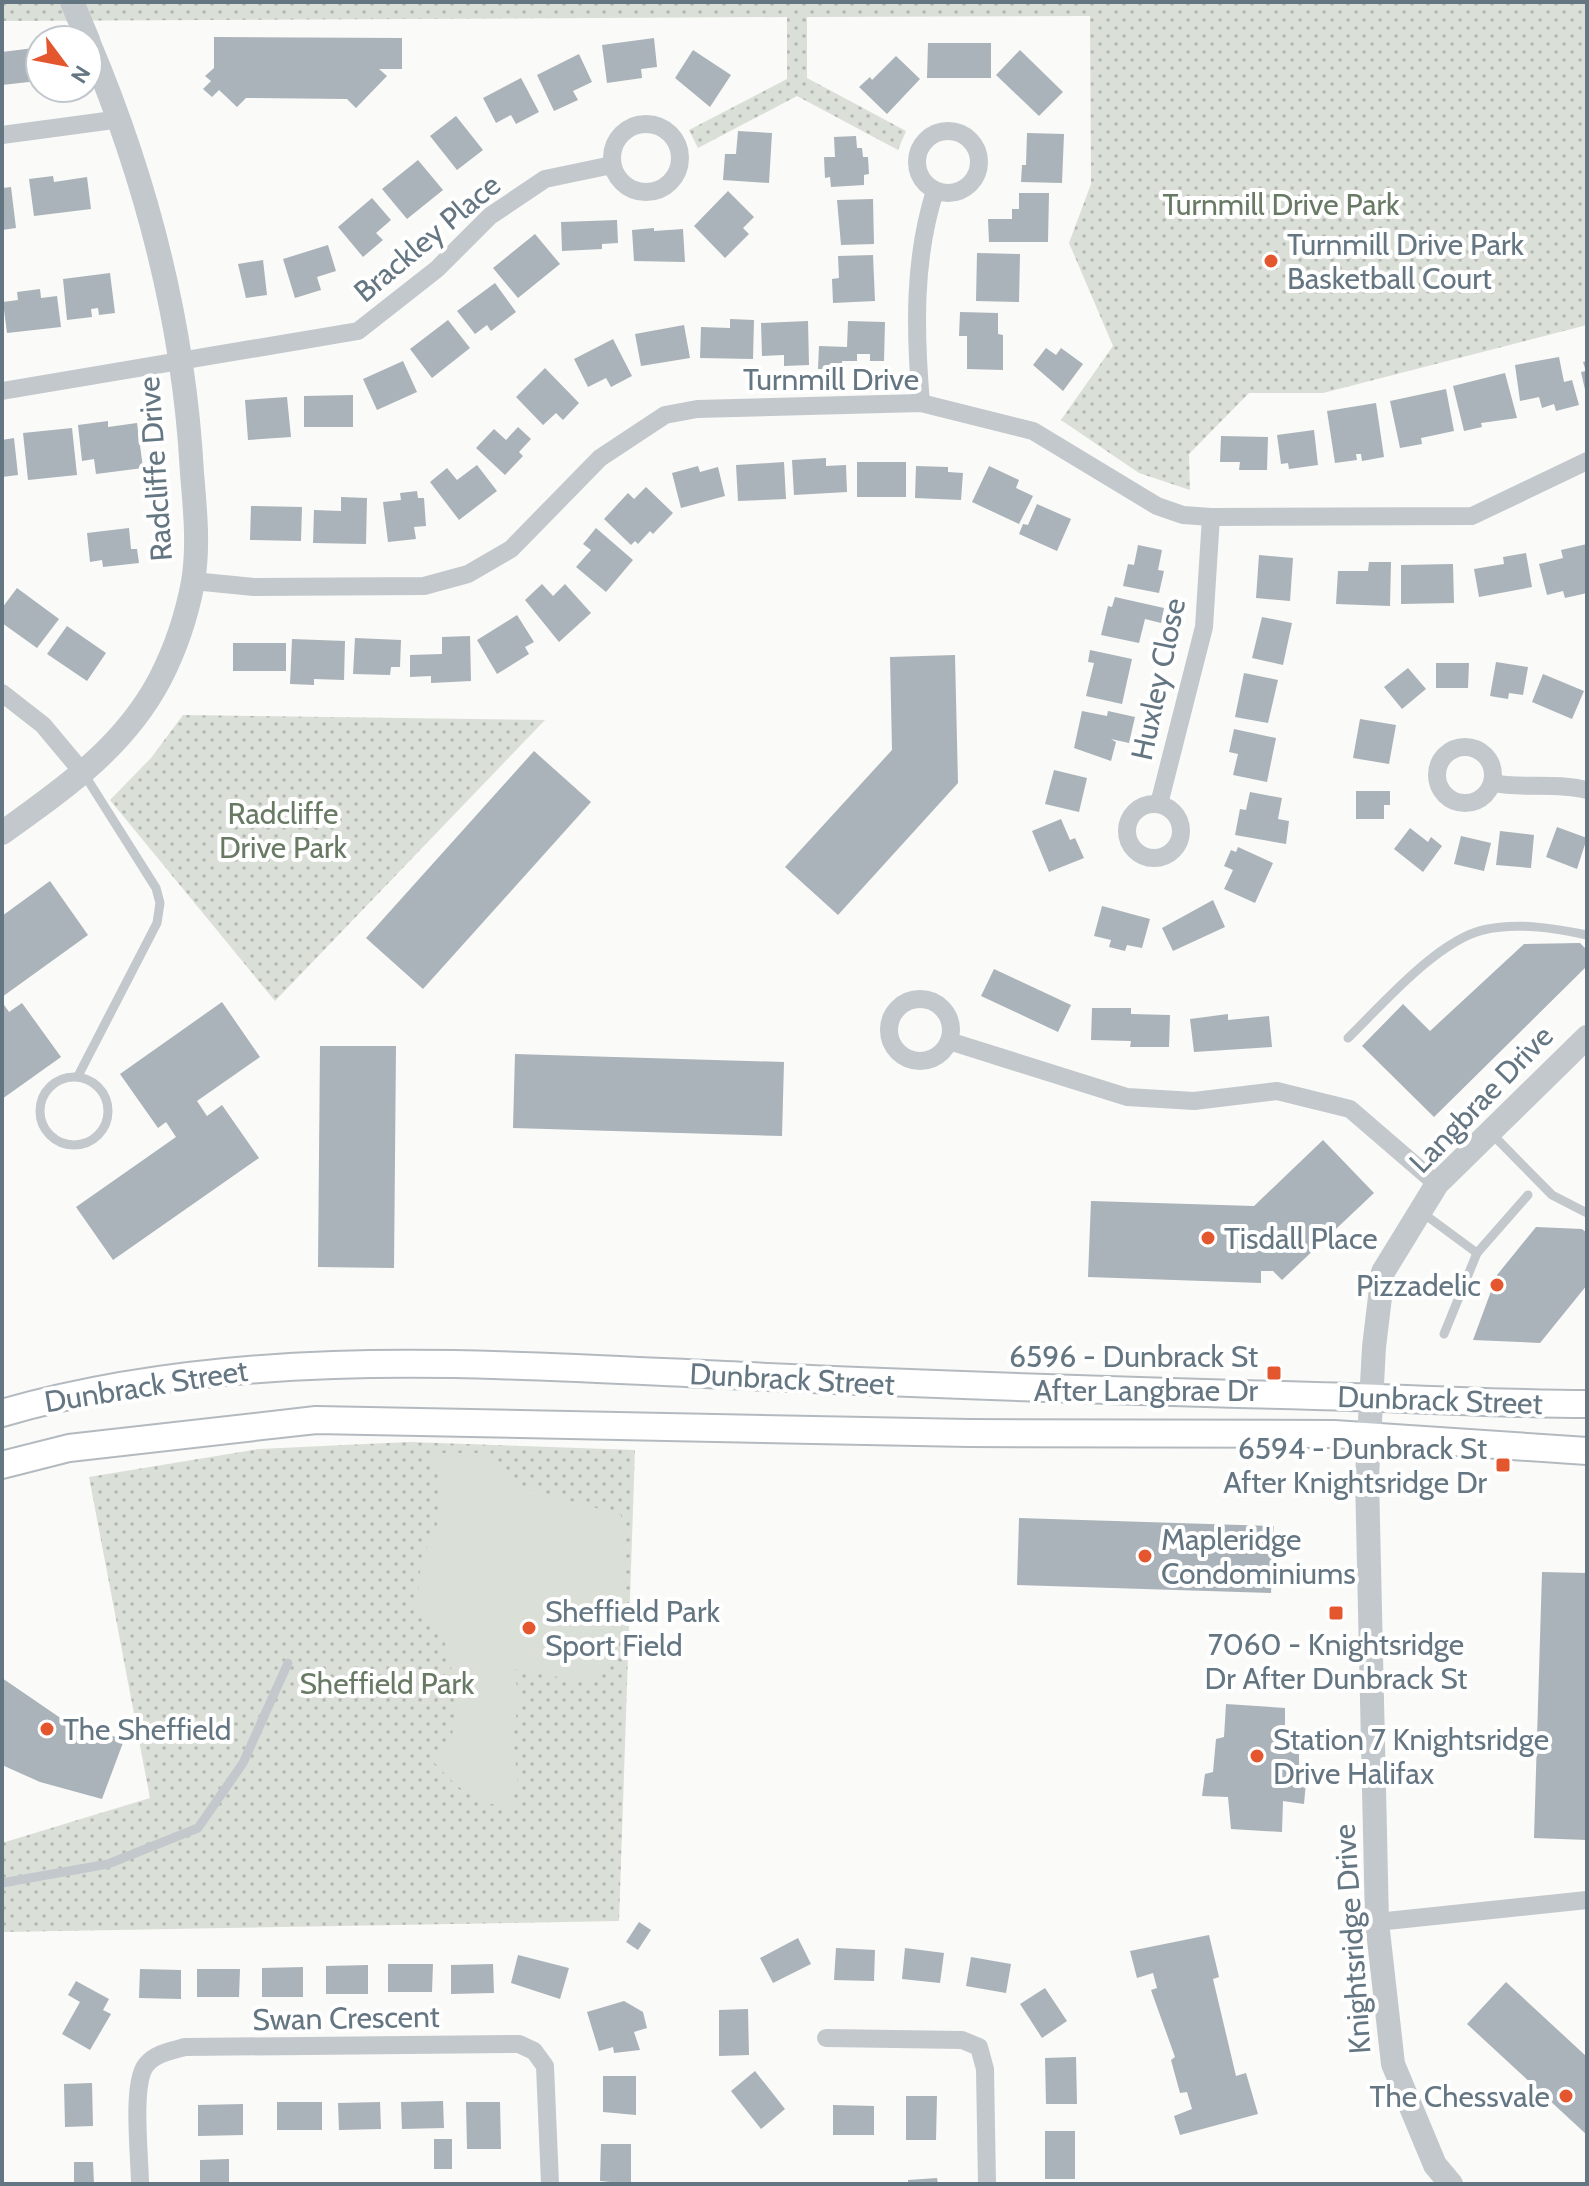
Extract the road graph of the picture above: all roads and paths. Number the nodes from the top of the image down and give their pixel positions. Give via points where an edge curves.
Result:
1 (72, 2) edge
2 (81, 24) edge
3 (104, 78) edge
4 (121, 119) junction
5 (2, 135) edge
6 (612, 165) dead end
7 (935, 191) dead end
8 (180, 361) junction
9 (2, 391) edge
10 (921, 403) junction
11 (1587, 461) edge
12 (1211, 517) junction
13 (193, 581) junction
14 (2, 693) edge
15 (84, 774) junction
16 (1492, 783) dead end
17 (1587, 790) edge
18 (1159, 804) dead end
19 (2, 833) edge
20 (1587, 935) edge
21 (1587, 1037) edge
22 (1348, 1038) dead end
23 (949, 1041) dead end
24 (78, 1076) junction
25 (1490, 1132) junction
26 (1437, 1184) junction
27 (1528, 1195) dead end
28 (1420, 1211) junction
29 (1587, 1213) edge
30 (1477, 1253) junction
31 (1444, 1334) dead end
32 (1371, 1397) junction
33 (1587, 1404) edge
34 (2, 1413) edge
35 (1369, 1435) junction
36 (1587, 1451) edge
37 (2, 1465) edge
38 (288, 1663) dead end
39 (2, 1883) edge
40 (1587, 1900) edge
41 (1377, 1922) junction
42 (826, 2038) dead end
43 (140, 2184) edge
44 (550, 2184) edge
45 (987, 2184) edge
46 (1451, 2184) edge

1 - 2 street, Radcliffe Drive
3 - 4 street, Radcliffe Drive
4 - 5 street
4 - 8 street, Radcliffe Drive via 146,196
6 - 8 street, Brackley Place via 545,179 490,216 437,269 358,331
7 - 10 street via 919,270 915,341
8 - 9 street, Brackley Place
8 - 13 street, Radcliffe Drive via 193,477
10 - 12 street, Turnmill Drive via 1033,431 1157,506
10 - 13 street, Turnmill Drive via 697,409 665,415 600,458 511,549 468,574 424,586 254,587
11 - 12 street, Turnmill Drive via 1472,516
12 - 18 street, Huxley Close via 1204,627
13 - 15 street, Radcliffe Drive via 161,679 136,719
14 - 15 street via 43,725
15 - 19 street, Radcliffe Drive
15 - 24 lane via 156,888 160,903 157,923
16 - 17 street via 1564,784
20 - 22 lane via 1548,927 1482,930 1431,958
21 - 25 street, Langbrae Drive
23 - 26 street via 1127,1097 1194,1101 1277,1091 1350,1109
24 - 24 lane via 57,1081 40,1107 44,1128 70,1145 91,1141 108,1115 104,1094
25 - 26 street, Langbrae Drive
25 - 29 lane via 1552,1195
26 - 28 street, Langbrae Drive
27 - 30 lane
28 - 30 lane
28 - 32 street, Langbrae Drive via 1383,1272
30 - 31 lane
32 - 33 main road, Dunbrack Street
32 - 34 main road, Dunbrack Street via 328,1363 201,1372 50,1399
32 - 35 street, Langbrae Drive
35 - 36 main road, Dunbrack Street
35 - 37 main road, Dunbrack Street via 316,1420 69,1448
35 - 41 street, Knightsridge Drive
38 - 39 lane via 243,1763 198,1828 108,1864
40 - 41 street
41 - 46 street, Knightsridge Drive via 1393,2064 1435,2165
42 - 45 street via 962,2040 979,2047 985,2069
43 - 44 street, Swan Crescent via 139,2084 144,2067 158,2054 185,2047 519,2044 534,2051 545,2066

